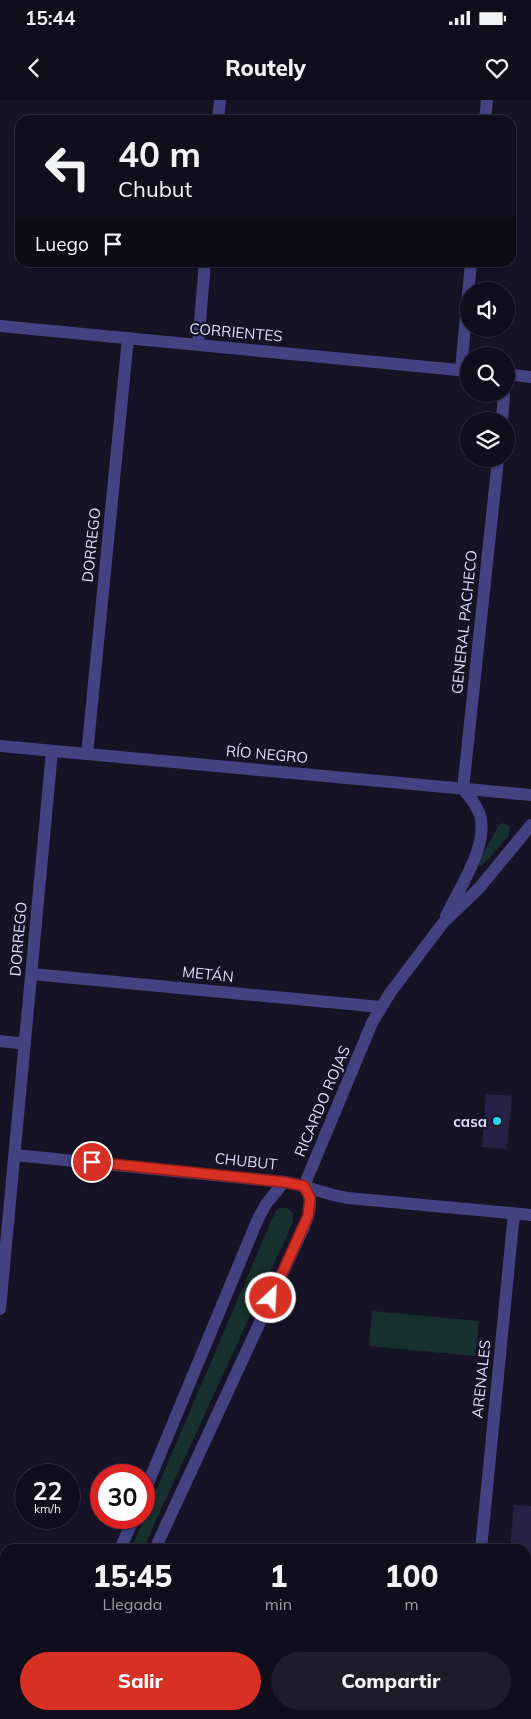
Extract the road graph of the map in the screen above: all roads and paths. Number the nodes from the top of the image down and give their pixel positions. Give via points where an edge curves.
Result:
1 (220, 100) edge
2 (487, 100) edge
3 (218, 115) edge
4 (486, 115) edge
5 (205, 267) edge
6 (471, 267) edge
7 (0, 326) edge
8 (128, 338) junction
9 (198, 345) junction
10 (466, 347) edge
11 (460, 370) edge
12 (515, 376) edge
13 (531, 377) edge
14 (497, 467) edge
15 (0, 746) edge
16 (52, 751) junction
17 (87, 754) junction
18 (463, 789) junction
19 (531, 795) edge
20 (531, 825) edge
21 (443, 923) junction
22 (32, 974) junction
23 (380, 1007) junction
24 (0, 1041) edge
25 (25, 1044) junction
26 (15, 1155) junction
27 (6, 1182) edge
28 (284, 1182) junction
29 (304, 1186) junction
30 (514, 1213) junction
31 (531, 1215) edge
32 (0, 1309) edge
33 (155, 1467) edge
34 (129, 1529) edge
35 (122, 1544) edge
36 (157, 1544) edge
37 (481, 1544) edge

1 - 3 street
2 - 4 street
5 - 9 street
6 - 10 street
7 - 8 street, CORRIENTES
8 - 9 street, CORRIENTES
8 - 17 street, DORREGO
9 - 11 street, CORRIENTES
12 - 13 street
14 - 18 street, GENERAL PACHECO
15 - 16 street, RÍO NEGRO
16 - 17 street, RÍO NEGRO
16 - 22 street, DORREGO
17 - 18 street, RÍO NEGRO
18 - 19 street, RÍO NEGRO
18 - 21 street, RICARDO ROJAS via 477,808 481,835
20 - 21 street, RICARDO ROJAS via 480,887
21 - 23 street, RICARDO ROJAS
22 - 23 street, METÁN
22 - 25 street, DORREGO
23 - 29 street, RICARDO ROJAS
24 - 25 street
25 - 26 street, DORREGO
26 - 27 street, DORREGO
26 - 28 street, CHUBUT
27 - 32 street, DORREGO
28 - 29 street, CHUBUT
28 - 33 street via 257,1221
29 - 30 street, CHUBUT via 348,1198
29 - 36 street via 310,1207 304,1227
30 - 31 street, CHUBUT
30 - 37 street, ARENALES
34 - 35 street

